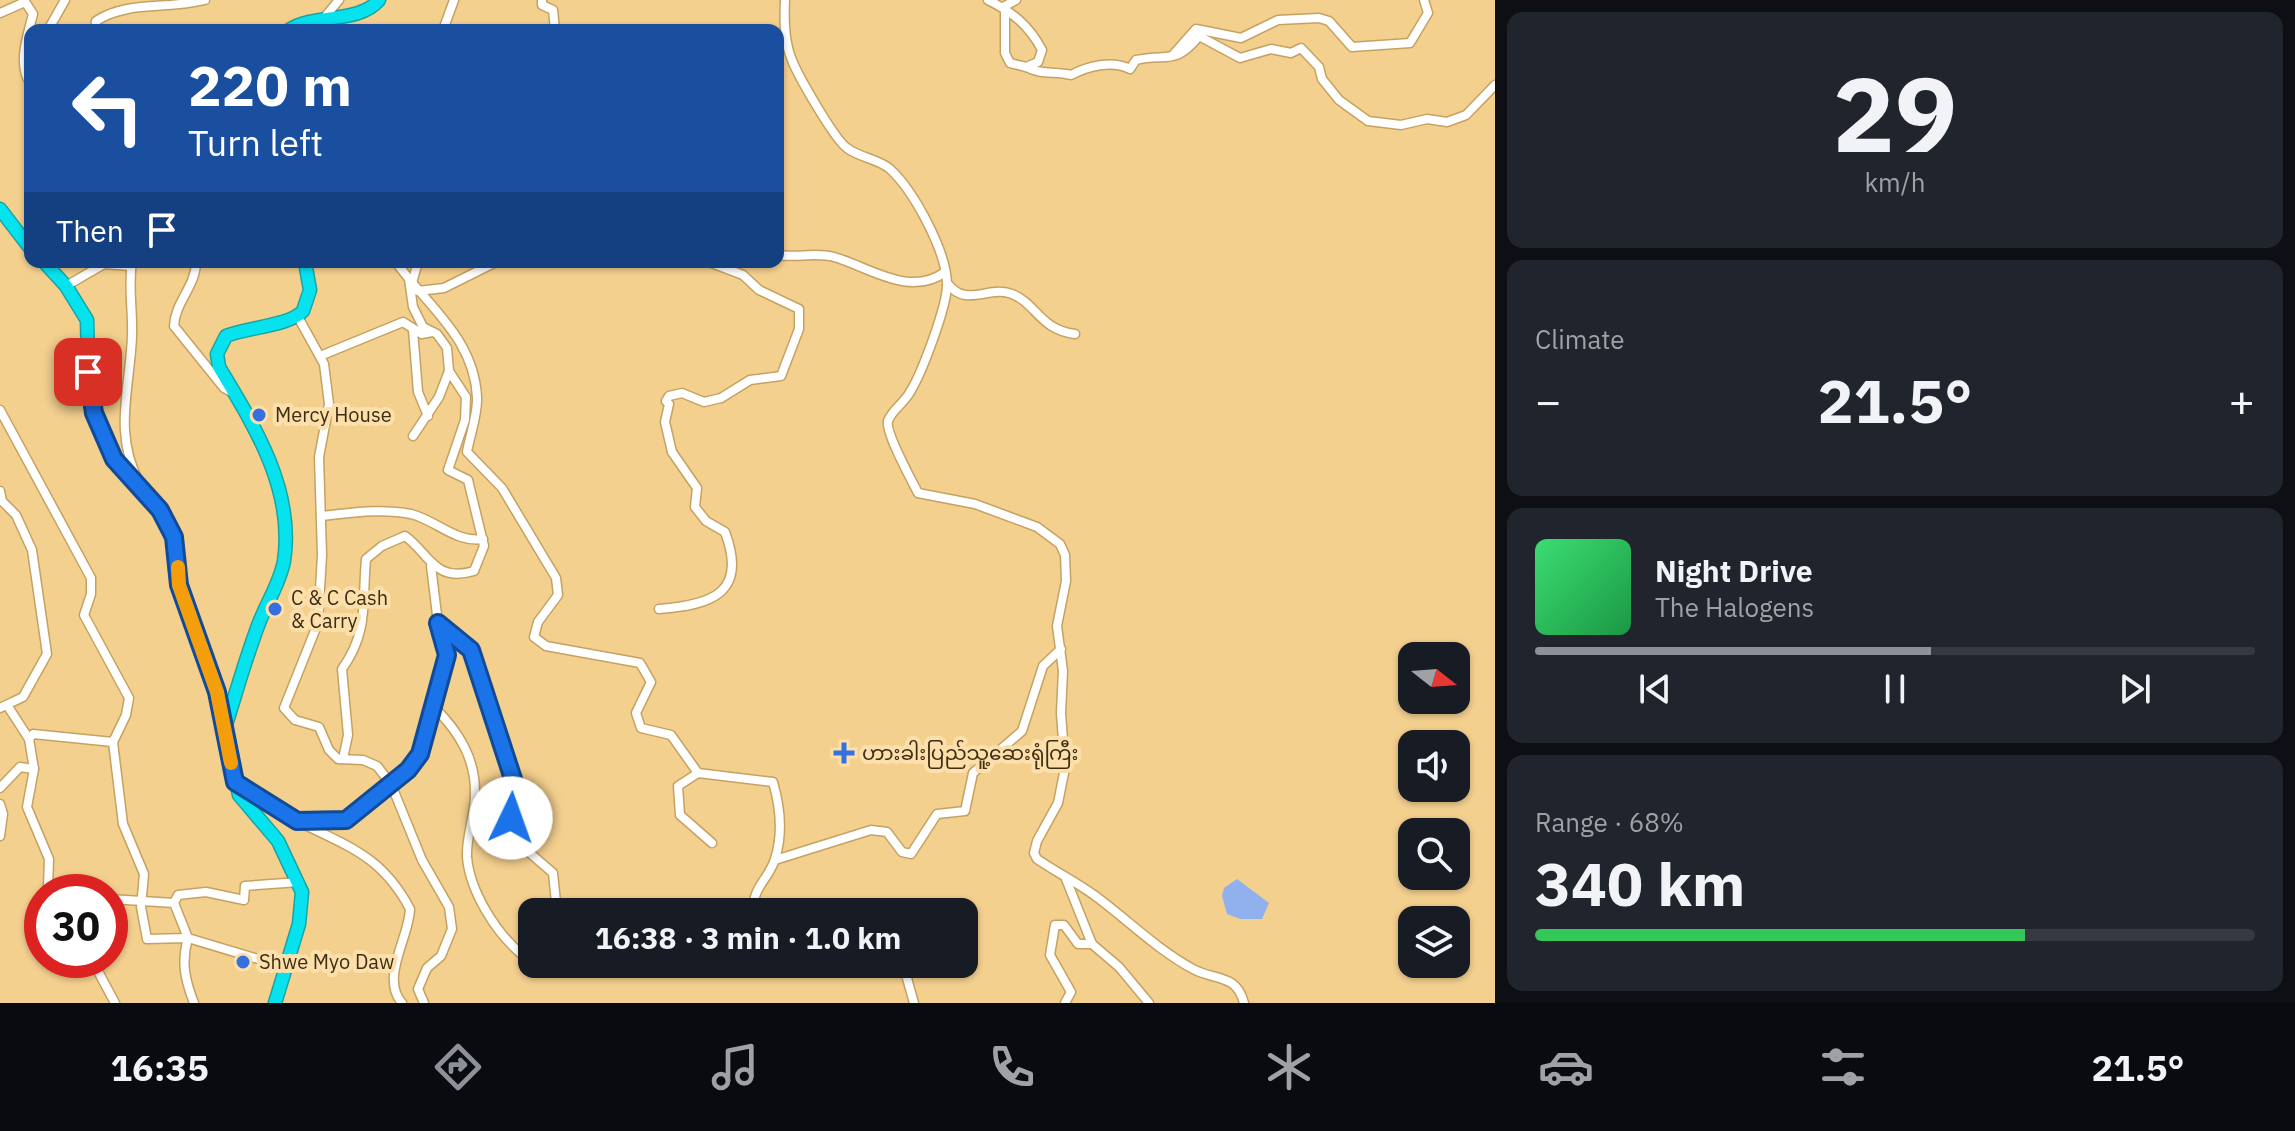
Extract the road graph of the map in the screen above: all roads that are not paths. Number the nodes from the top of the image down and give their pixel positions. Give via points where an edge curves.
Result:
1 (65, 0) edge
2 (205, 0) edge
3 (339, 0) edge
4 (379, 0) edge
5 (454, 0) edge
6 (542, 0) edge
7 (785, 0) edge
8 (988, 0) edge
9 (1016, 0) edge
10 (1424, 0) edge
11 (24, 1) edge
12 (1005, 6) junction
13 (0, 13) edge
14 (324, 18) junction
15 (30, 24) edge
16 (51, 24) edge
17 (96, 24) edge
18 (300, 24) edge
19 (445, 24) edge
20 (554, 24) edge
21 (1169, 58) junction
22 (1026, 67) junction
23 (1495, 85) edge
24 (0, 209) edge
25 (24, 240) edge
26 (784, 255) edge
27 (50, 268) edge
28 (90, 268) edge
29 (131, 268) edge
30 (195, 268) edge
31 (306, 268) edge
32 (401, 268) edge
33 (417, 268) edge
34 (484, 268) edge
35 (724, 268) edge
36 (945, 272) junction
37 (413, 284) junction
38 (948, 284) junction
39 (66, 286) junction
40 (298, 317) junction
41 (413, 330) junction
42 (433, 332) junction
43 (1075, 334) dead end
44 (320, 356) junction
45 (449, 371) junction
46 (235, 394) junction
47 (0, 410) edge
48 (428, 416) junction
49 (413, 436) dead end
50 (143, 489) junction
51 (0, 491) edge
52 (321, 516) junction
53 (483, 539) junction
54 (431, 566) junction
55 (659, 609) dead end
56 (438, 623) junction
57 (1061, 649) junction
58 (4, 706) edge
59 (435, 708) junction
60 (224, 731) junction
61 (29, 739) junction
62 (113, 742) junction
63 (343, 759) junction
64 (34, 769) junction
65 (698, 773) junction
66 (235, 782) junction
67 (391, 784) junction
68 (0, 788) edge
69 (0, 804) edge
70 (297, 821) junction
71 (0, 836) edge
72 (712, 843) dead end
73 (775, 860) junction
74 (49, 874) edge
75 (1063, 875) junction
76 (299, 882) junction
77 (556, 898) edge
78 (753, 898) edge
79 (128, 899) edge
80 (145, 899) junction
81 (174, 903) junction
82 (188, 938) junction
83 (1092, 944) junction
84 (518, 951) edge
85 (288, 963) junction
86 (102, 978) edge
87 (907, 978) edge
88 (115, 1003) edge
89 (194, 1003) edge
90 (275, 1003) edge
91 (402, 1003) edge
92 (424, 1003) edge
93 (914, 1003) edge
94 (1065, 1003) edge
95 (1149, 1003) edge
96 (1244, 1003) edge

1 - 16 street
2 - 17 street via 186,5 139,1 108,10
3 - 14 street
4 - 14 highway via 361,12
5 - 19 street
6 - 20 street via 553,10
7 - 36 street via 791,59 844,146 891,170 928,223
8 - 12 street
9 - 12 street
10 - 21 street via 1428,13 1410,43 1352,47 1329,21 1278,20 1241,38 1196,29
11 - 13 street
11 - 15 street via 33,14
12 - 22 street via 1005,53 1010,63
12 - 22 street via 1042,50 1038,62
14 - 18 highway
21 - 22 street via 1136,60 1130,69 1092,65 1071,75
21 - 23 street via 1188,51 1199,36 1240,58 1301,48 1346,106 1368,121 1401,125 1427,119 1447,122 1466,115
24 - 25 highway
26 - 36 street via 832,256 914,283
27 - 39 highway
28 - 39 street
29 - 50 street via 133,335 123,435
30 - 46 street via 174,326 224,388
31 - 40 highway via 309,297
32 - 37 street
33 - 37 street
34 - 37 street via 444,288
35 - 55 street via 799,309 799,329 781,376 750,380 704,402 682,393 666,401 672,452 697,488 695,507 725,532 733,575 714,599
36 - 38 street
37 - 42 street via 413,307 423,327
37 - 65 street via 455,329 473,370 477,400 467,452 502,488 556,578 558,595 534,637 546,646 640,663 651,682 636,713 641,728 671,735
38 - 43 street via 952,291 975,297 998,289 1016,295 1050,326
38 - 57 street via 932,340 910,393 888,419 888,431 918,493 975,504 1037,527 1060,544 1068,567 1057,626
39 - 50 highway via 87,320 94,413 114,459
40 - 44 street
40 - 46 highway via 241,330 222,341 216,361
41 - 42 street
41 - 44 street via 403,322
41 - 48 street via 418,392
42 - 45 street via 447,348
44 - 52 street via 329,404 319,457
45 - 48 street
45 - 53 street via 467,408 448,470 468,480
46 - 60 highway via 261,437 273,470 285,549
47 - 62 street via 91,578 84,615 129,698
48 - 49 street
50 - 60 highway via 174,537 179,585 217,692
51 - 58 street via 32,550 47,654 23,697
52 - 53 street via 379,510 410,514 460,537
52 - 63 street via 318,623 284,708 295,720 319,727 329,750
53 - 54 street via 474,571 459,574
54 - 56 street
54 - 63 street via 405,536 366,559 365,613 355,653 342,669 348,735
56 - 59 street via 447,655
56 - 77 street via 471,650 514,782 513,833 553,873
57 - 73 street via 1043,666 1022,731 973,773 965,811 937,814 911,854 902,852 887,832 871,830
57 - 75 street via 1063,787 1034,853
58 - 61 street
59 - 67 street via 420,754
59 - 84 street via 458,732 472,769 475,795 467,855 472,882 503,940
60 - 66 highway
61 - 62 street via 47,732
61 - 64 street
62 - 80 street via 118,800 144,874
63 - 67 street via 377,766
64 - 68 street via 20,767
64 - 74 street via 27,807 49,859
65 - 72 street via 678,786 680,815
65 - 73 street via 773,782 780,809
66 - 70 street
66 - 76 highway via 242,801 278,841
67 - 70 street via 346,820
67 - 92 street via 422,860 449,907 452,929 418,989
69 - 71 street
70 - 91 street via 373,861 394,878 410,909 394,986
73 - 78 street
75 - 83 street
75 - 96 street via 1192,969 1231,980
76 - 81 street via 245,886 242,900 206,892 178,895
76 - 85 highway via 303,909
79 - 80 street
80 - 81 street
80 - 82 street via 147,939
81 - 82 street
82 - 85 street
82 - 89 street via 184,968
83 - 94 street via 1078,944 1064,925 1055,925 1050,955 1071,992
83 - 95 street
85 - 90 highway
86 - 88 street
87 - 93 street

